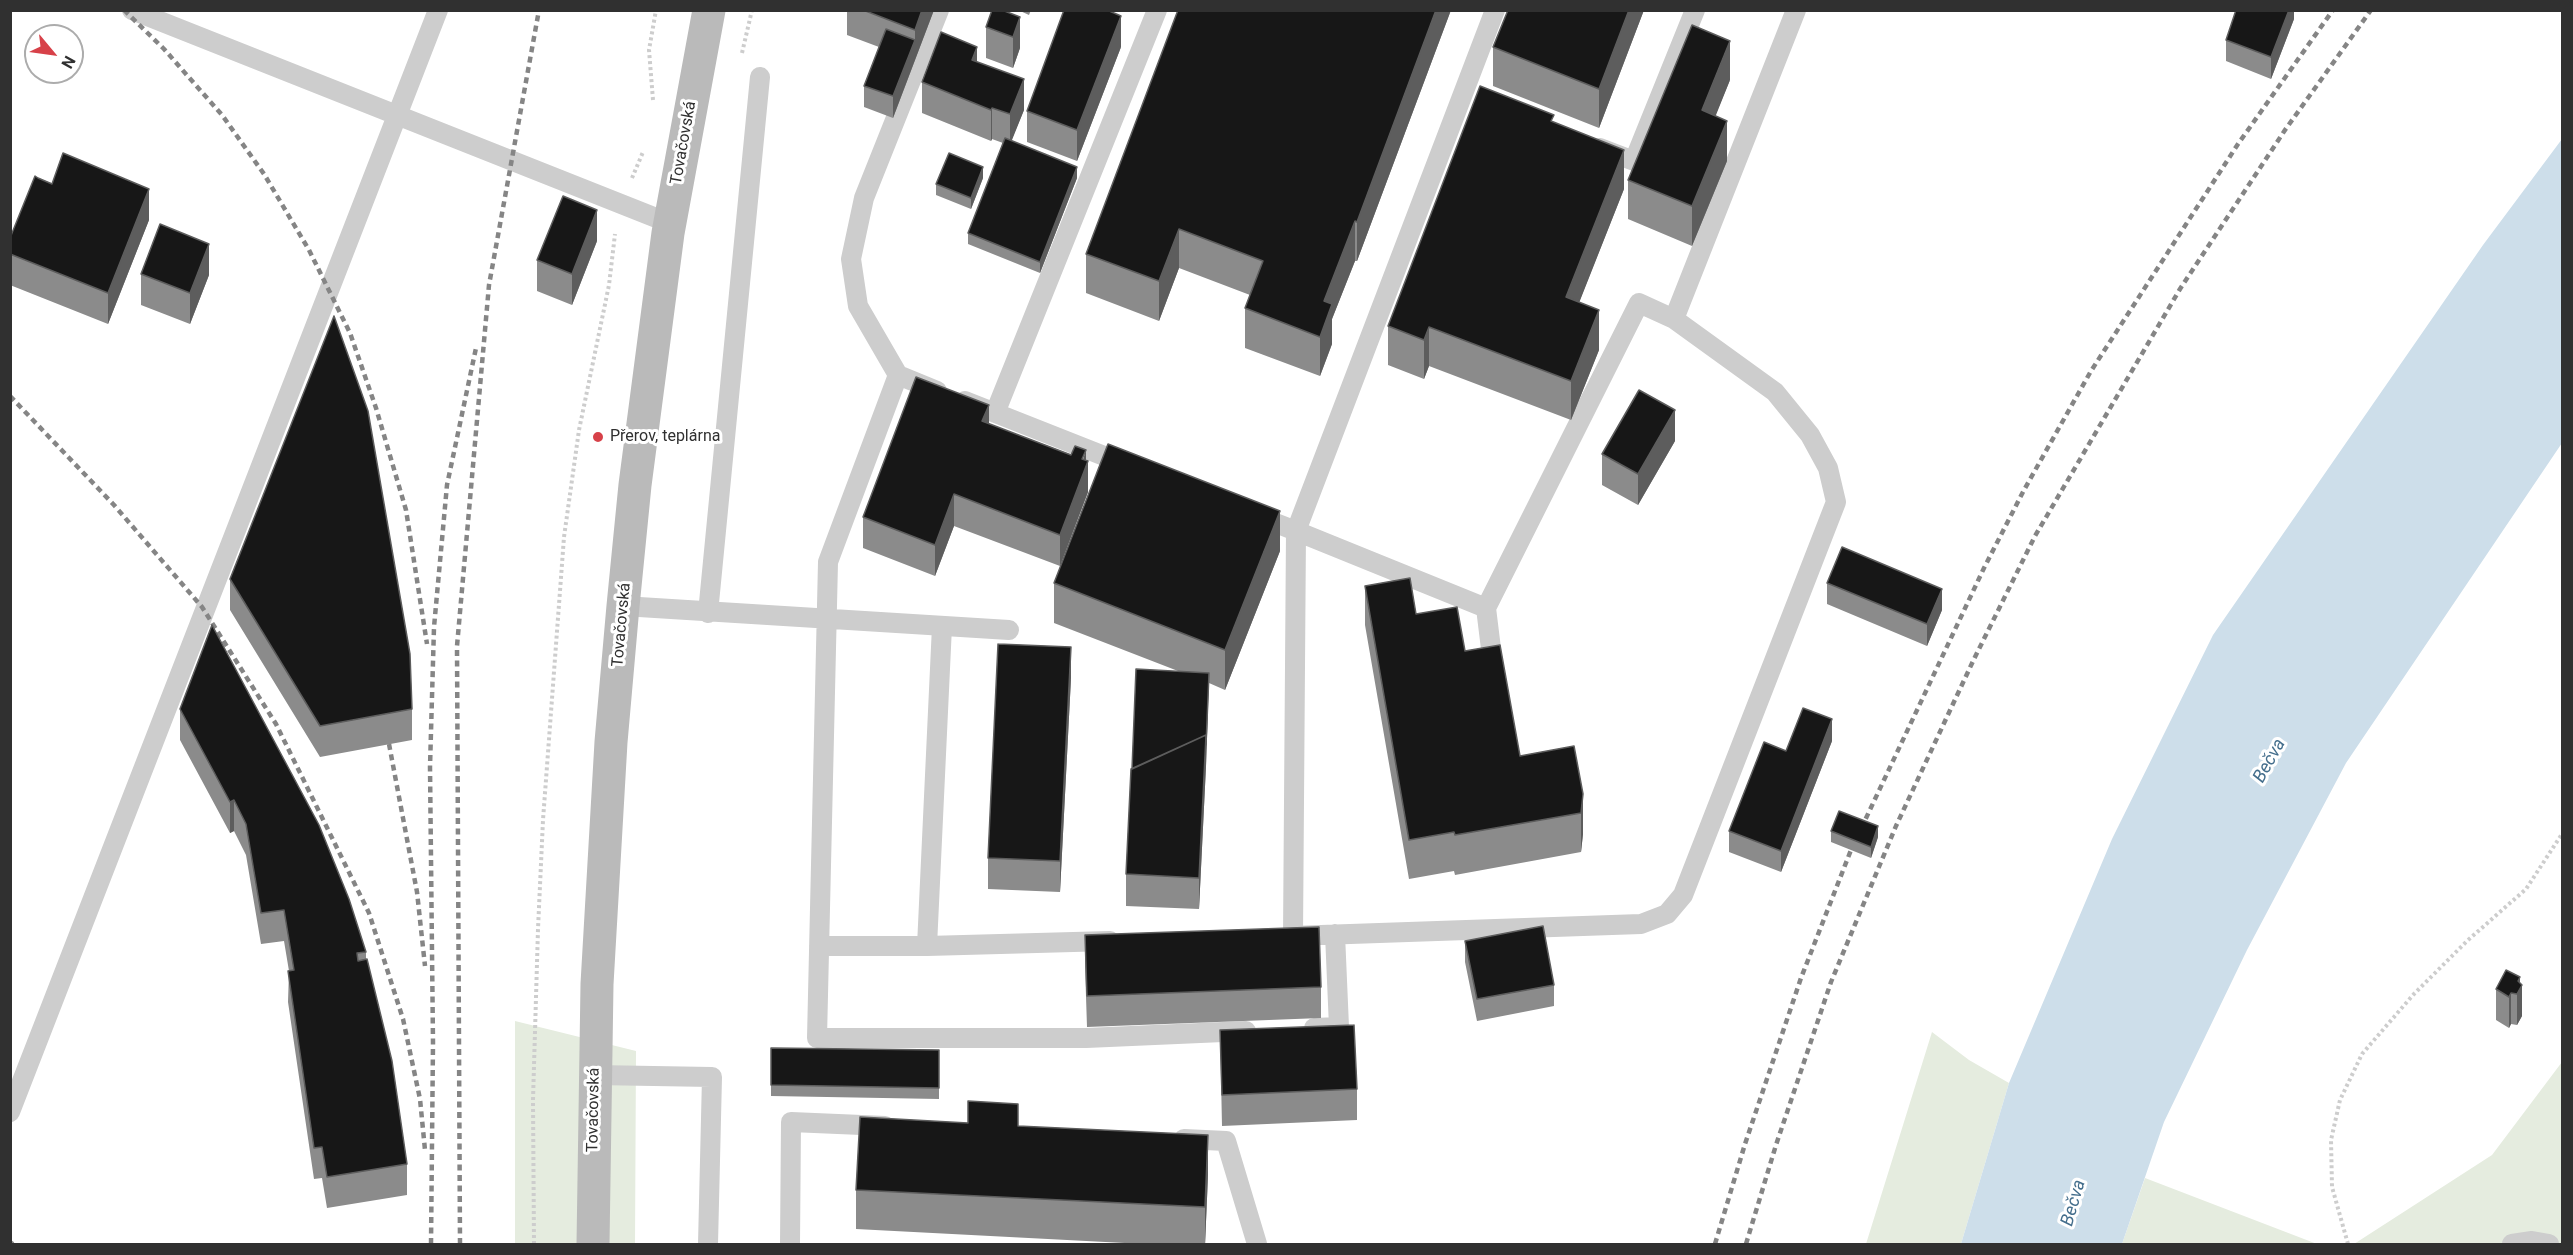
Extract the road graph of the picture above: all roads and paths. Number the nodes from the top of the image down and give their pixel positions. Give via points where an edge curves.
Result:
1 (132, 10) edge
2 (438, 10) edge
3 (656, 10) edge
4 (709, 10) edge
5 (939, 10) edge
6 (1157, 10) edge
7 (1495, 10) edge
8 (1695, 10) edge
9 (1796, 10) edge
10 (760, 77) dead end
11 (1462, 97) junction
12 (653, 105) dead end
13 (1484, 105) edge
14 (398, 116) junction
15 (1580, 141) edge
16 (644, 151) dead end
17 (622, 204) junction
18 (669, 223) junction
19 (1674, 320) junction
20 (898, 375) junction
21 (995, 413) junction
22 (1140, 470) edge
23 (1240, 509) edge
24 (1296, 531) junction
25 (623, 606) junction
26 (1486, 608) junction
27 (708, 613) junction
28 (829, 619) junction
29 (942, 626) junction
30 (1009, 630) dead end
31 (1493, 665) edge
32 (2562, 834) edge
33 (1335, 934) junction
34 (1270, 936) edge
35 (1293, 936) junction
36 (1128, 940) edge
37 (819, 946) junction
38 (927, 946) junction
39 (1293, 1029) edge
40 (1270, 1030) edge
41 (595, 1075) junction
42 (10, 1112) edge
43 (909, 1127) edge
44 (1168, 1138) edge
45 (534, 1245) edge
46 (593, 1245) edge
47 (708, 1245) edge
48 (790, 1245) edge
49 (1257, 1245) edge
50 (2349, 1245) edge
51 (2512, 1245) edge
52 (2549, 1245) edge

1 - 14 lane
2 - 14 lane
3 - 12 path via 649,50
4 - 18 main road, Tovačovská
5 - 20 lane via 864,198 851,259 858,306
6 - 21 lane
7 - 11 lane
8 - 15 lane via 1634,161
9 - 19 lane
10 - 27 lane
11 - 13 lane
11 - 24 lane
14 - 17 lane
14 - 42 lane
16 - 17 path
17 - 18 lane
17 - 45 path via 579,430 564,537 538,929
18 - 25 main road, Tovačovská
19 - 26 lane via 1639,303
19 - 33 lane via 1775,392 1810,435 1828,468 1836,502 1683,895 1667,914 1641,924
20 - 21 lane
20 - 28 lane via 828,562
21 - 22 lane
23 - 24 lane
24 - 26 lane
24 - 35 lane
25 - 27 lane
25 - 41 main road, Tovačovská via 602,877
26 - 31 lane
27 - 28 lane
28 - 29 lane
28 - 37 lane
29 - 30 lane
29 - 38 lane
32 - 50 path via 2526,889 2413,995 2362,1054 2340,1100 2331,1140 2332,1187
33 - 35 lane
33 - 39 lane via 1339,1027
34 - 35 lane
36 - 38 lane
37 - 38 lane
37 - 40 lane via 817,1038 1086,1038
41 - 46 main road, Tovačovská
41 - 47 lane via 712,1077
43 - 48 lane via 791,1113
44 - 49 lane via 1226,1141
51 - 52 lane via 2532,1241

